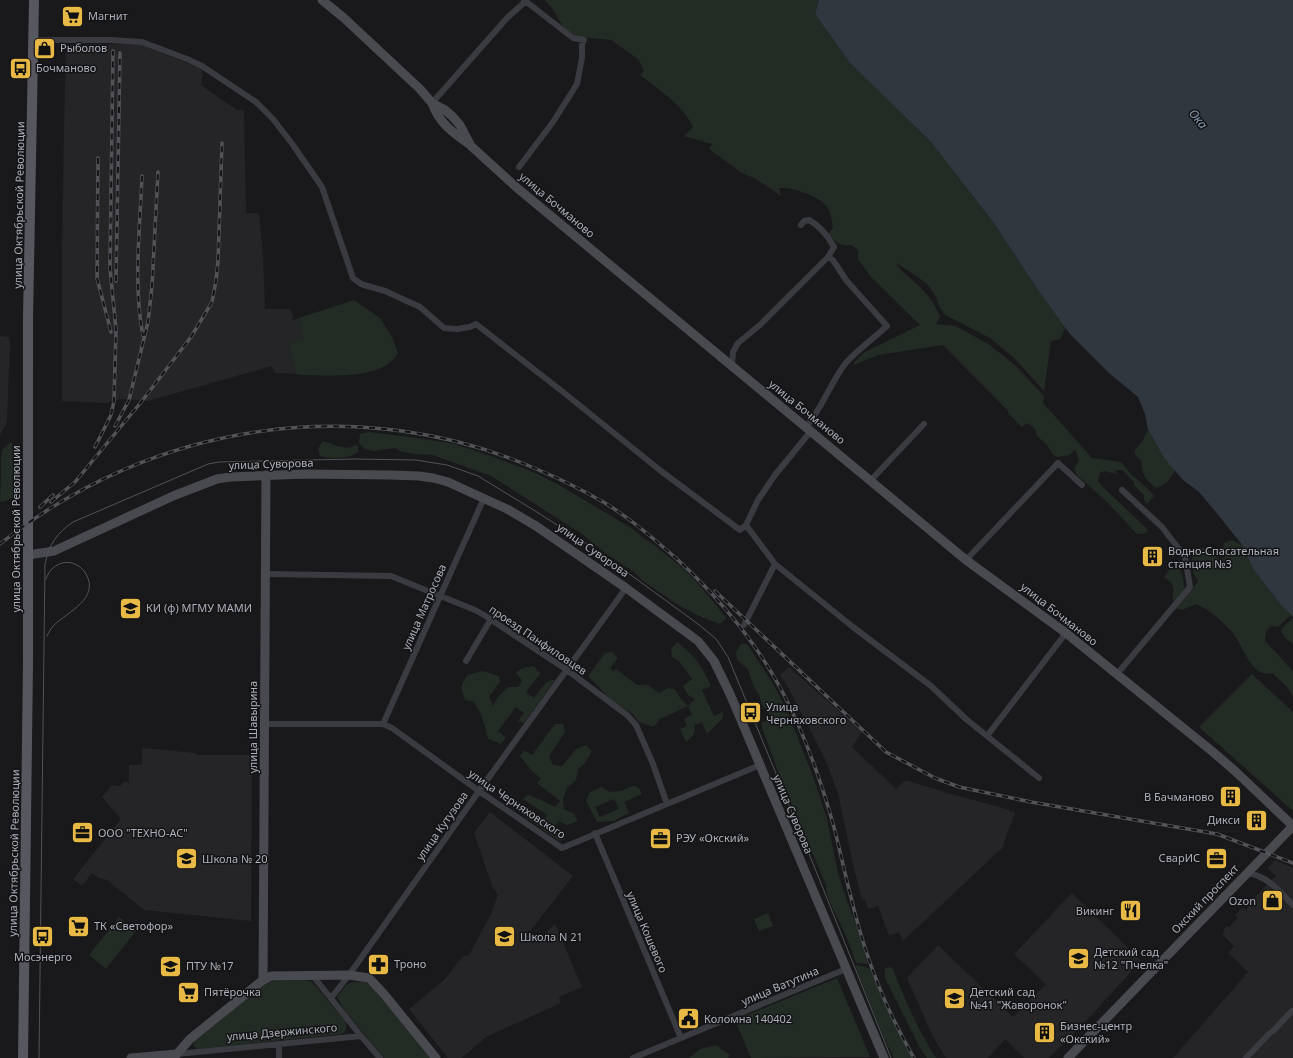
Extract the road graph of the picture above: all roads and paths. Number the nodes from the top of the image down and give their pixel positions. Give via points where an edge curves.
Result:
1 (34, 0) edge
2 (322, 0) edge
3 (525, 0) edge
4 (33, 40) junction
5 (432, 103) junction
6 (518, 167) dead end
7 (800, 225) dead end
8 (828, 257) junction
9 (732, 366) junction
10 (924, 424) dead end
11 (808, 429) junction
12 (266, 475) junction
13 (871, 480) junction
14 (1082, 485) dead end
15 (1122, 490) dead end
16 (484, 498) junction
17 (746, 525) junction
18 (28, 555) junction
19 (966, 560) junction
20 (775, 564) junction
21 (266, 574) junction
22 (626, 588) junction
23 (440, 596) junction
24 (491, 619) junction
25 (744, 625) dead end
26 (1066, 633) junction
27 (466, 662) dead end
28 (567, 670) junction
29 (1117, 674) junction
30 (264, 724) junction
31 (383, 724) junction
32 (987, 736) junction
33 (760, 765) junction
34 (1039, 778) dead end
35 (479, 791) junction
36 (667, 804) junction
37 (1293, 826) edge
38 (595, 833) junction
39 (1248, 872) junction
40 (1293, 905) edge
41 (846, 969) junction
42 (349, 975) junction
43 (313, 976) junction
44 (263, 980) junction
45 (331, 998) junction
46 (1292, 1011) edge
47 (361, 1036) junction
48 (681, 1038) junction
49 (279, 1044) junction
50 (177, 1054) junction
51 (23, 1058) edge
52 (131, 1058) edge
53 (279, 1058) edge
54 (380, 1058) edge
55 (436, 1058) edge
56 (633, 1058) edge
57 (884, 1058) edge
58 (1068, 1058) edge
59 (1246, 1058) edge

1 - 4 main road, улица Октябрьской Революции
2 - 5 street via 350,23
3 - 5 street
3 - 6 street via 572,38 584,40 577,84 553,122
4 - 17 street via 142,42 202,66 236,88 256,102 273,119 322,187 353,278 361,284 385,291 420,307 444,328 457,329 476,324 740,530
4 - 18 main road, улица Октябрьской Революции via 28,318
5 - 9 street, улица Бочманово via 440,120 454,133
7 - 8 street via 809,220 828,237 834,247
8 - 9 street via 760,325 738,343 733,352
8 - 11 street via 887,326 846,363
9 - 11 street, улица Бочманово
10 - 13 street
11 - 13 street, улица Бочманово
11 - 17 street via 758,500
12 - 16 street, улица Суворова via 419,476 448,482
12 - 18 street, улица Суворова via 230,477 205,483 54,551
12 - 21 street, улица Шавырина
13 - 19 street, улица Бочманово
14 - 19 street via 1058,463
15 - 29 street via 1162,527 1185,557 1190,587
16 - 22 street, улица Суворова via 536,526
16 - 23 street, улица Матросова
17 - 20 street
18 - 51 main road, улица Октябрьской Революции
19 - 26 street, улица Бочманово
20 - 25 street
20 - 32 street via 852,628 931,686
21 - 23 street, проезд Панфиловцев via 391,576
21 - 30 street, улица Шавырина
22 - 28 street, улица Кутузова
22 - 33 street, улица Суворова via 698,641 714,661
23 - 24 street, проезд Панфиловцев
23 - 31 street, улица Матросова
24 - 27 street
24 - 28 street, проезд Панфиловцев
26 - 29 street, улица Бочманово
26 - 32 street
28 - 35 street, улица Кутузова
28 - 36 street, проезд Панфиловцев via 636,725
29 - 37 street, улица Бочманово via 1235,771
30 - 31 street
30 - 44 street, улица Шавырина
31 - 35 street, улица Черняховского
32 - 34 street
33 - 36 street, улица Черняховского
33 - 41 street, улица Суворова
35 - 38 street, улица Черняховского via 562,848
35 - 42 street, улица Кутузова
36 - 38 street, улица Черняховского
37 - 39 street, Окский проспект
38 - 48 street, улица Кошевого
39 - 40 street via 1270,882
39 - 58 street, Окский проспект
41 - 48 street, улица Ватутина
41 - 57 street, улица Суворова
42 - 43 street, улица Дзержинского
42 - 45 street, улица Кутузова
42 - 55 street, улица Дзержинского via 369,978
43 - 44 street, улица Дзержинского via 270,976
43 - 45 street
44 - 50 street, улица Дзержинского via 190,1039
45 - 47 street
46 - 59 street
47 - 49 street, улица Дзержинского
47 - 54 street
48 - 56 street, улица Ватутина
49 - 50 street, улица Дзержинского
49 - 53 street
50 - 52 street, улица Дзержинского

